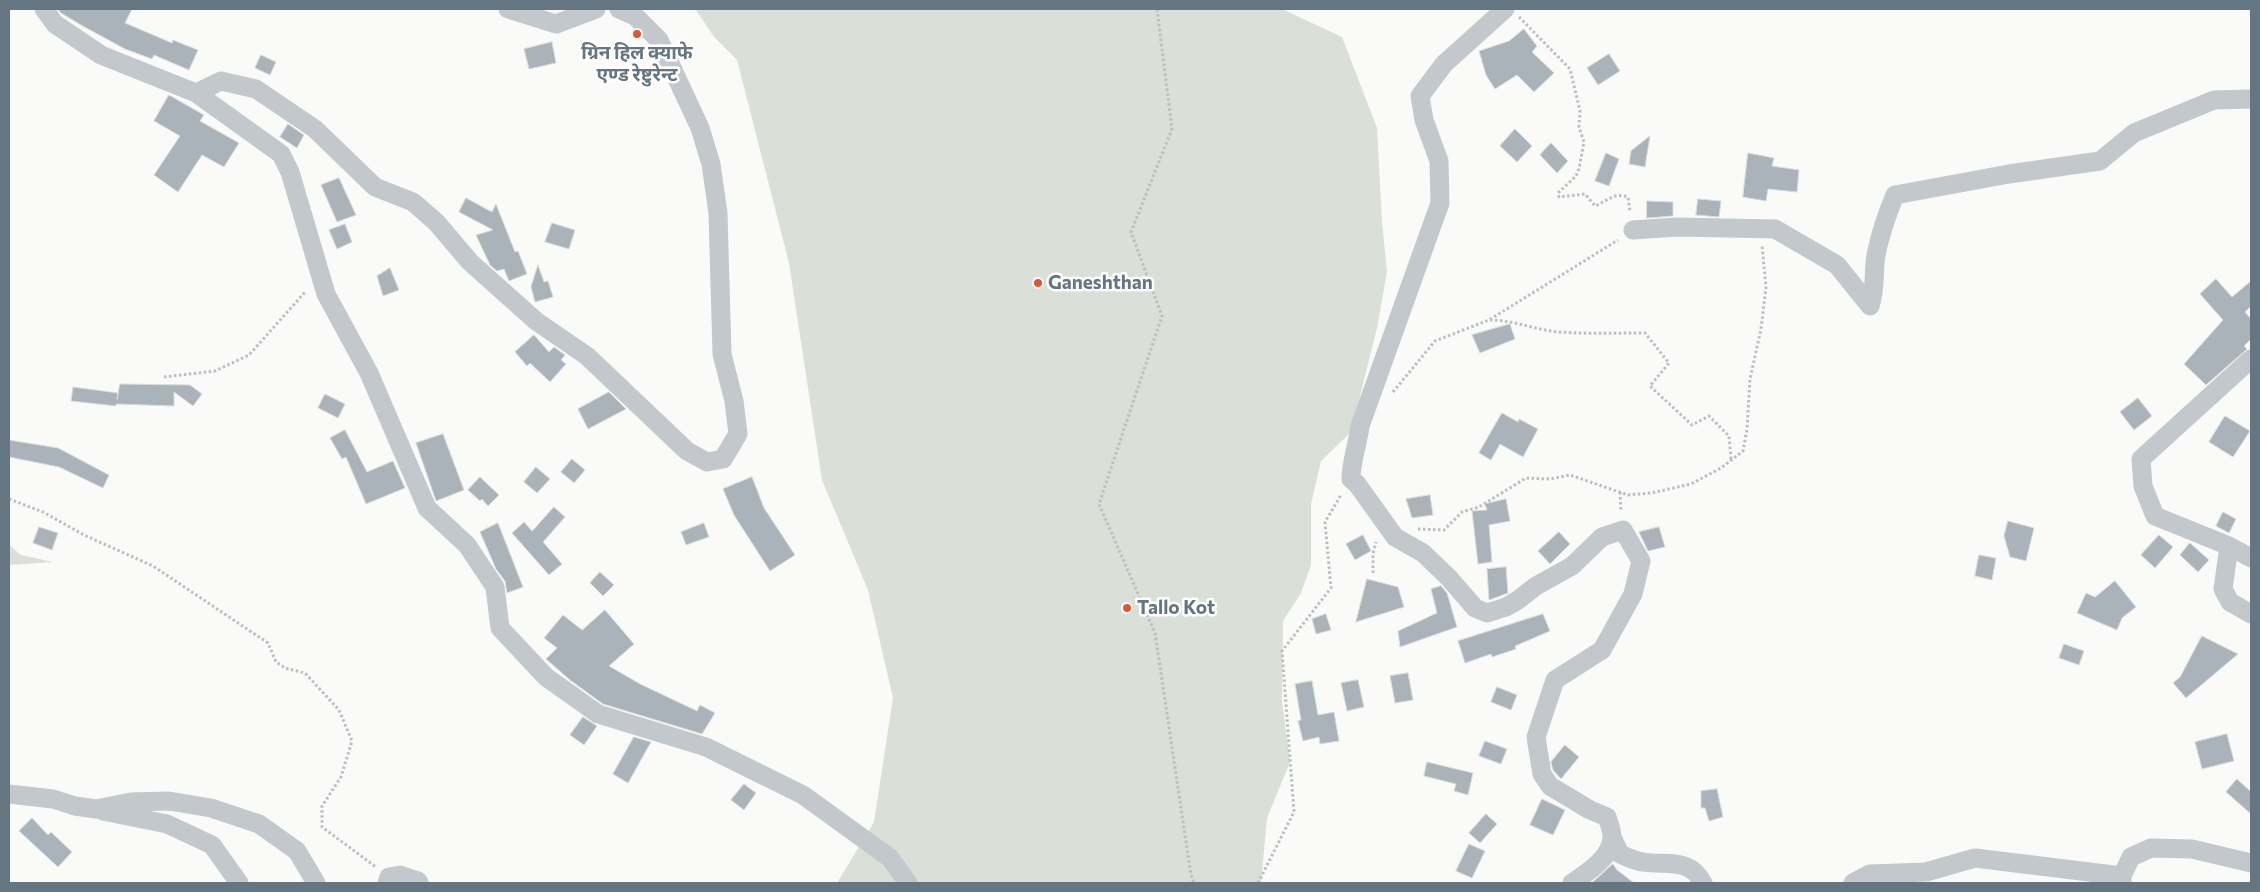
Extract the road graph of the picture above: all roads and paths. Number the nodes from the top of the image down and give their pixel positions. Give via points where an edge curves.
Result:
1 (44, 9) edge
2 (508, 9) edge
3 (596, 9) edge
4 (619, 9) edge
5 (1157, 9) edge
6 (1511, 12) edge
7 (196, 93) junction
8 (2251, 99) edge
9 (1760, 229) junction
10 (1633, 230) joint
11 (320, 277) junction
12 (1489, 320) dead end
13 (2251, 359) edge
14 (164, 376) dead end
15 (1732, 459) junction
16 (9, 499) edge
17 (1387, 526) junction
18 (2228, 546) junction
19 (2251, 558) edge
20 (1373, 573) dead end
21 (2251, 614) edge
22 (9, 794) edge
23 (96, 809) junction
24 (1612, 837) junction
25 (2251, 863) edge
26 (388, 880) edge
27 (2122, 880) edge
28 (239, 883) edge
29 (316, 883) edge
30 (419, 883) edge
31 (908, 883) edge
32 (1194, 883) edge
33 (1572, 883) edge
34 (1703, 883) edge
35 (1853, 883) edge

1 - 7 street via 55,24 101,55
2 - 3 street via 556,24
4 - 7 street via 635,16 659,40 700,128 711,164 718,212 722,354 734,401 738,434 723,459 707,462 687,451 587,356 536,320 470,262 436,222 413,202 375,187 315,129 256,89 221,81
5 - 32 path via 1172,129 1131,232 1162,316 1100,504 1155,633
6 - 10 path via 1570,69 1584,142 1576,176 1558,193 1559,198 1585,194 1595,206 1615,195 1628,197
6 - 17 street via 1444,64 1420,96 1424,120 1439,161 1440,203 1360,426 1351,464 1351,480
7 - 11 street via 281,154 290,172
8 - 9 street via 2214,100 2134,133 2100,162 2009,174 1895,195 1887,212 1876,256 1875,294 1870,306 1837,265 1775,229
9 - 10 street via 1678,227
9 - 15 path via 1766,287 1761,329 1750,379 1743,451
11 - 14 path via 249,355 215,371
11 - 31 street via 337,316 369,373 427,508 467,545 496,588 500,628 546,677 598,714 706,747 803,795 890,858
12 - 15 path via 1507,320 1558,332 1645,333 1668,363 1650,386 1692,425 1709,416 1729,436
13 - 18 street via 2141,460 2143,486 2155,516
15 - 17 path via 1691,484 1651,493 1628,495 1570,475 1550,479 1526,478 1479,507 1462,512 1444,530
16 - 26 path via 43,512 84,535 153,566 268,643 276,662 285,668 306,673 339,710 352,741 342,777 322,806 322,828
17 - 20 path via 1376,543
17 - 24 street via 1395,537 1423,553 1475,608 1487,613 1518,600 1572,566 1602,537 1622,530 1641,561 1633,594 1602,650 1554,680 1536,737 1542,774 1550,786 1608,817
18 - 19 street
18 - 21 street via 2223,590 2230,602
22 - 23 street via 53,799
23 - 28 street via 167,824 212,845
23 - 29 street via 131,802 169,801 212,808 259,824 297,851
24 - 33 street via 1607,851 1594,868
24 - 34 street via 1620,854 1642,862 1677,863 1698,873
25 - 27 street via 2192,849 2150,848 2131,857
26 - 30 street via 400,875
27 - 35 street via 1975,858 1926,872 1870,874

